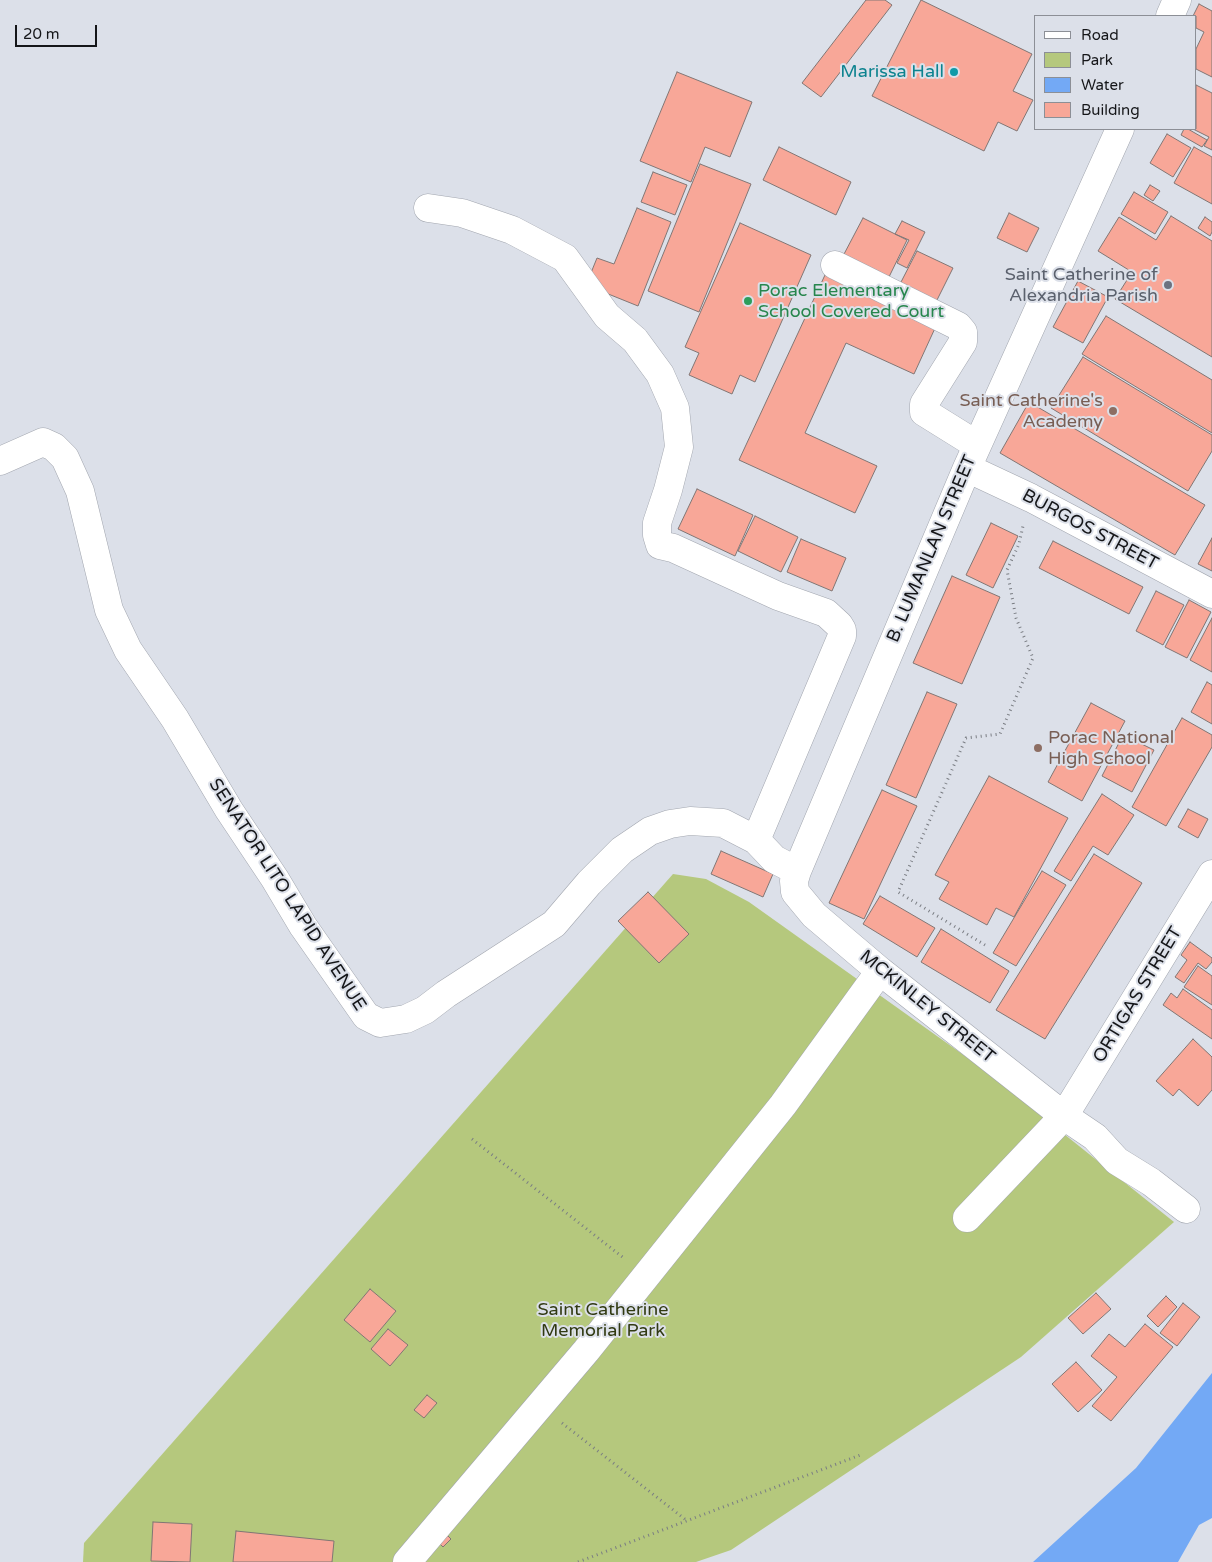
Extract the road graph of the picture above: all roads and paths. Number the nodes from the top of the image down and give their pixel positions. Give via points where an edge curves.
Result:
1 (1177, 0) edge
2 (1170, 15) edge
3 (1120, 130) edge
4 (428, 208) dead end
5 (835, 265) dead end
6 (972, 456) junction
7 (0, 461) edge
8 (1031, 498) junction
9 (1212, 594) edge
10 (756, 840) junction
11 (1212, 875) edge
12 (796, 881) junction
13 (985, 945) dead end
14 (880, 970) junction
15 (1064, 1116) junction
16 (472, 1139) dead end
17 (1186, 1209) dead end
18 (967, 1218) dead end
19 (646, 1276) junction
20 (539, 1406) junction
21 (863, 1454) dead end
22 (686, 1520) junction
23 (407, 1562) edge
24 (578, 1562) edge

1 - 2 street
3 - 6 street, B. LUMANLAN STREET
4 - 10 street via 462,213 512,230 565,258 607,316 635,340 660,374 675,408 679,447 657,523 660,545 826,613 839,624 842,636
5 - 6 street, BURGOS STREET via 958,326 962,342 924,404 924,412
6 - 8 street, BURGOS STREET
6 - 12 street, B. LUMANLAN STREET
7 - 10 street, SENATOR LITO LAPID AVENUE via 43,442 65,458 80,491 109,610 128,650 175,719 302,926 366,1016 380,1023 406,1019 425,1010 554,924 622,850 650,831 690,821 723,823
8 - 9 street, BURGOS STREET
8 - 13 path via 1019,544 1007,570 1016,618 1032,658 1000,734 966,738 898,892
10 - 12 street, SENATOR LITO LAPID AVENUE
11 - 15 street, ORTIGAS STREET
12 - 14 street, MCKINLEY STREET via 814,915
14 - 15 street, MCKINLEY STREET
14 - 19 street via 783,1105
15 - 17 street, MCKINLEY STREET via 1095,1137 1117,1160
15 - 18 street, ORTIGAS STREET
16 - 19 path
19 - 20 street
20 - 22 path
20 - 23 street
21 - 22 path
22 - 24 path

